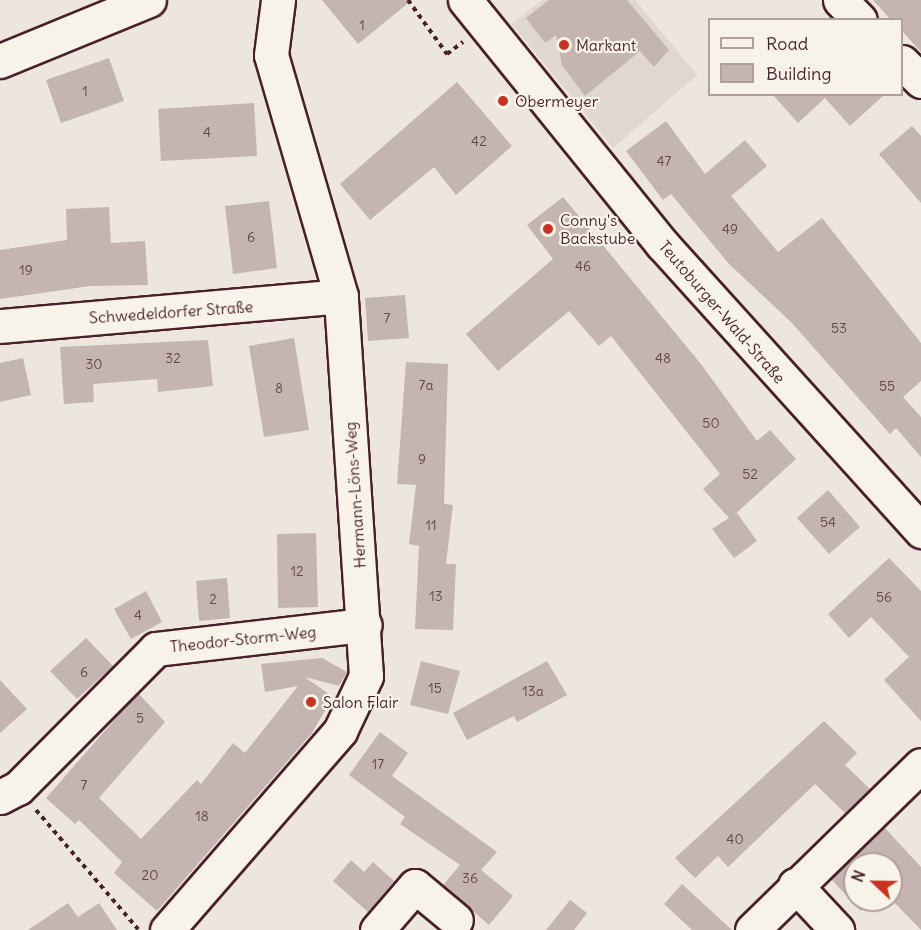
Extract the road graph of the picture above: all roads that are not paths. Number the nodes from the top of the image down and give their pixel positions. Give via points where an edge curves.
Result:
1 (149, 0) edge
2 (840, 0) edge
3 (272, 1) edge
4 (475, 12) edge
5 (858, 18) edge
6 (0, 61) edge
7 (903, 63) edge
8 (921, 81) edge
9 (341, 296) junction
10 (0, 326) edge
11 (921, 531) edge
12 (365, 625) junction
13 (921, 765) edge
14 (9, 793) edge
15 (795, 885) junction
16 (457, 927) edge
17 (167, 930) edge
18 (377, 930) edge
19 (752, 930) edge
20 (837, 930) edge

1 - 6 street
2 - 5 street
3 - 9 street, Hermann-Löns-Weg via 262,56
4 - 11 street, Teutoburger-Wald-Straße via 662,244
7 - 8 street
9 - 10 street, Schwedeldorfer Straße
9 - 12 street, Hermann-Löns-Weg
12 - 14 street, Theodor-Storm-Weg via 156,649
12 - 17 street, Hermann-Löns-Weg via 366,676 340,731
13 - 15 street
15 - 19 street
15 - 20 street
16 - 18 street via 415,885

